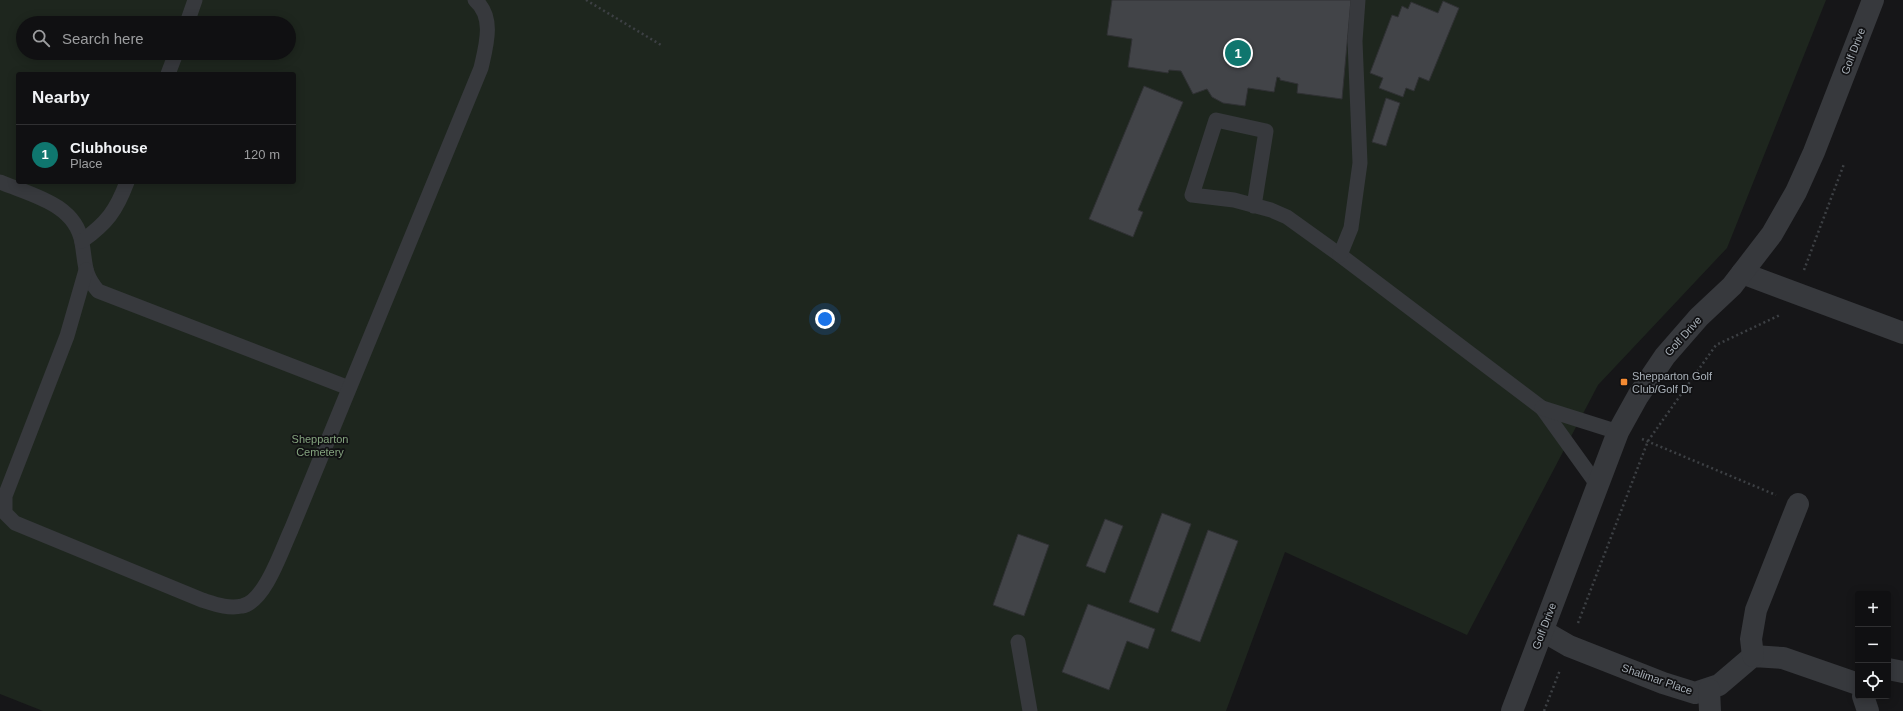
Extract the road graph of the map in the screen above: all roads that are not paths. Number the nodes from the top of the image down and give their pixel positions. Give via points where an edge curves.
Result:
1 (195, 0) edge
2 (475, 0) edge
3 (1358, 0) edge
4 (1873, 0) edge
5 (189, 16) edge
6 (173, 60) edge
7 (169, 72) edge
8 (0, 182) edge
9 (126, 184) edge
10 (1254, 206) junction
11 (82, 241) junction
12 (1340, 255) junction
13 (86, 270) junction
14 (1742, 273) junction
15 (1903, 333) edge
16 (350, 388) junction
17 (1542, 408) junction
18 (1618, 432) junction
19 (1598, 486) junction
20 (1798, 504) road end
21 (3, 517) edge
22 (1543, 631) junction
23 (1018, 642) dead end
24 (1753, 656) junction
25 (1891, 670) edge
26 (1903, 672) edge
27 (1855, 683) edge
28 (1709, 689) junction
29 (1865, 699) edge
30 (1030, 711) edge
31 (1512, 711) edge
32 (1710, 711) edge
33 (1868, 711) edge

1 - 5 lane
2 - 16 lane via 488,22 481,68
3 - 12 lane via 1356,41 1360,163 1351,228
4 - 14 street, Golf Drive via 1796,192 1772,234
6 - 7 lane
8 - 11 lane via 57,206 75,223
9 - 11 lane via 118,205 99,229
10 - 10 lane via 1234,200 1192,195 1216,120 1266,131
10 - 12 lane via 1287,217
11 - 13 lane
12 - 17 lane
13 - 16 lane via 89,280 98,291
13 - 21 lane via 67,336 5,496
14 - 15 street
14 - 18 street, Golf Drive via 1665,356
16 - 21 lane via 269,578 254,600 243,606 226,607 202,600
17 - 18 lane
17 - 19 lane
18 - 19 street, Golf Drive
19 - 22 street, Golf Drive
20 - 24 street via 1756,610 1751,639
22 - 28 street, Shalimar Place via 1569,646 1663,683 1695,693
22 - 31 street, Golf Drive
23 - 30 lane
24 - 27 street via 1783,658
24 - 28 street, Shalimar Place via 1719,686
25 - 26 street
28 - 32 street
29 - 33 street

